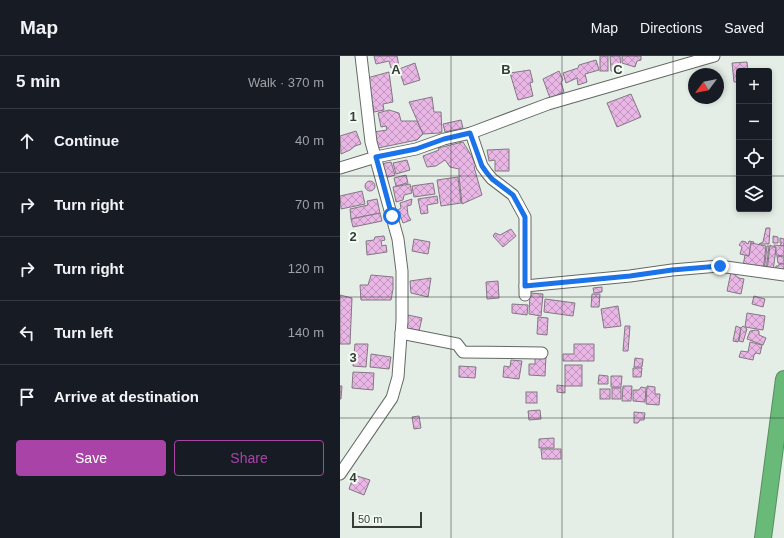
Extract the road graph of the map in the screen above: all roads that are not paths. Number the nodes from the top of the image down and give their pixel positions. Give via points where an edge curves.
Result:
1 (361, 56) edge
2 (714, 56) edge
3 (470, 133) junction
4 (376, 157) junction
5 (340, 168) edge
6 (784, 275) edge
7 (401, 333) junction
8 (542, 353) dead end
9 (784, 379) edge
10 (340, 474) edge
11 (763, 538) edge

1 - 4 street via 371,142
2 - 3 street via 548,104
3 - 4 street via 416,149
3 - 6 street via 482,166 492,179 513,195 525,217 525,291 680,269 720,266
4 - 5 street
4 - 7 street via 398,238 402,271
7 - 8 street via 456,344 463,352
7 - 10 street via 398,377 392,398
9 - 11 highway

